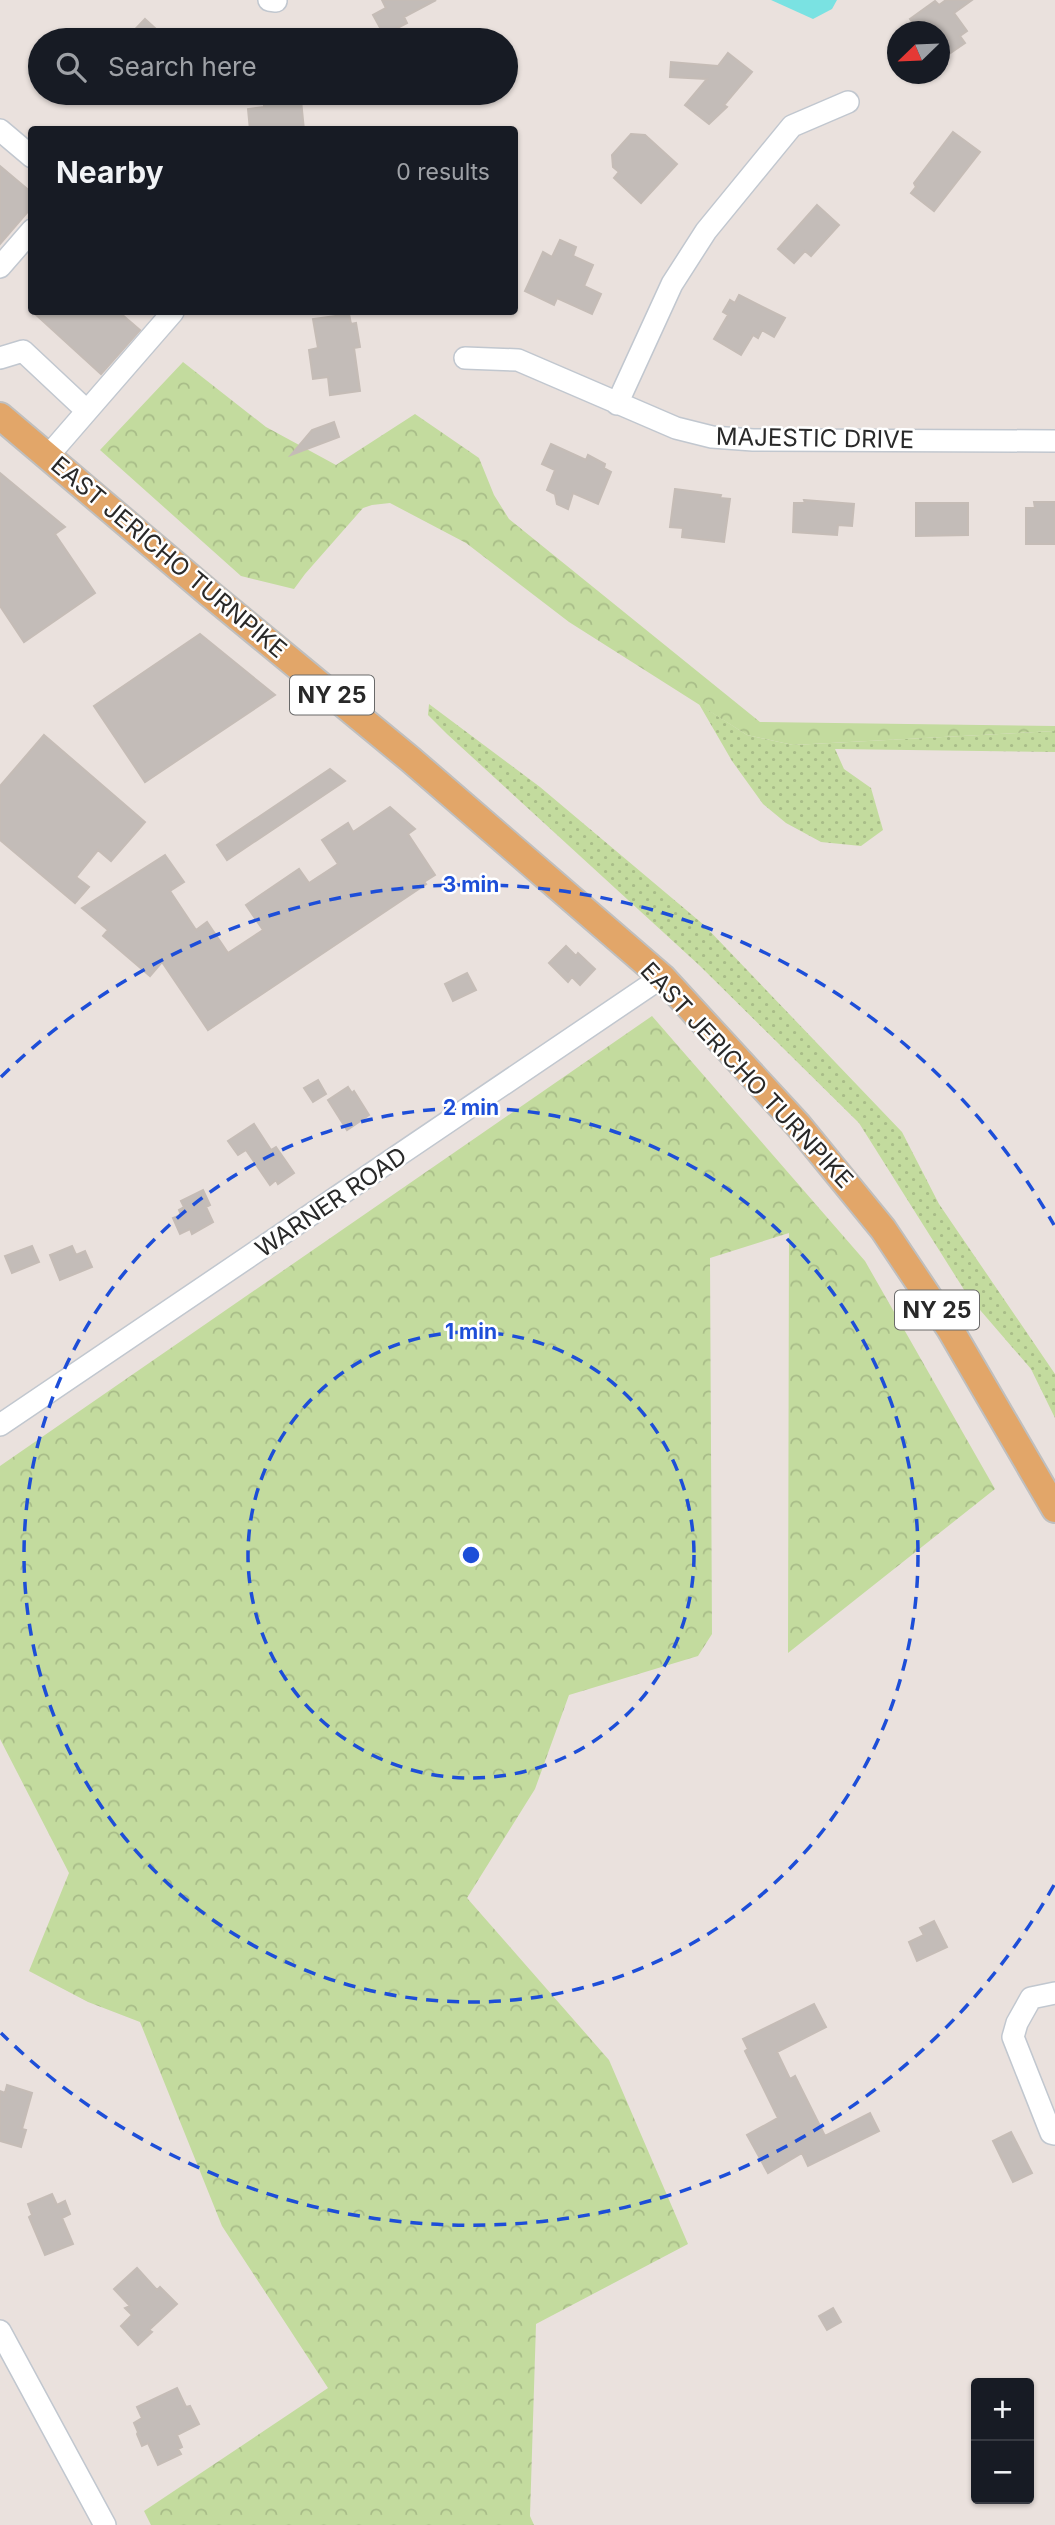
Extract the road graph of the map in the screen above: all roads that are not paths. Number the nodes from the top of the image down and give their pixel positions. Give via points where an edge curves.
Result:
1 (848, 102) dead end
2 (0, 130) edge
3 (28, 154) edge
4 (28, 235) edge
5 (0, 267) edge
6 (170, 315) edge
7 (0, 358) edge
8 (465, 358) dead end
9 (617, 404) junction
10 (86, 411) junction
11 (0, 416) edge
12 (1055, 441) edge
13 (48, 456) junction
14 (662, 977) junction
15 (0, 1425) edge
16 (1055, 1509) edge
17 (1055, 1993) edge
18 (1055, 2134) edge
19 (0, 2331) edge
20 (105, 2525) edge

1 - 9 street via 792,126 706,231 672,284
2 - 3 street
4 - 5 street
6 - 10 street
7 - 10 street via 23,351
8 - 9 street, MAJESTIC DRIVE via 517,360
9 - 12 street, MAJESTIC DRIVE via 712,437
10 - 13 street
11 - 13 main road, EAST JERICHO TURNPIKE / NY 25
13 - 14 main road, EAST JERICHO TURNPIKE / NY 25
14 - 15 street, WARNER ROAD
14 - 16 main road, EAST JERICHO TURNPIKE / NY 25 via 798,1125 883,1228 950,1329
17 - 18 street via 1031,1998 1013,2037
19 - 20 street

